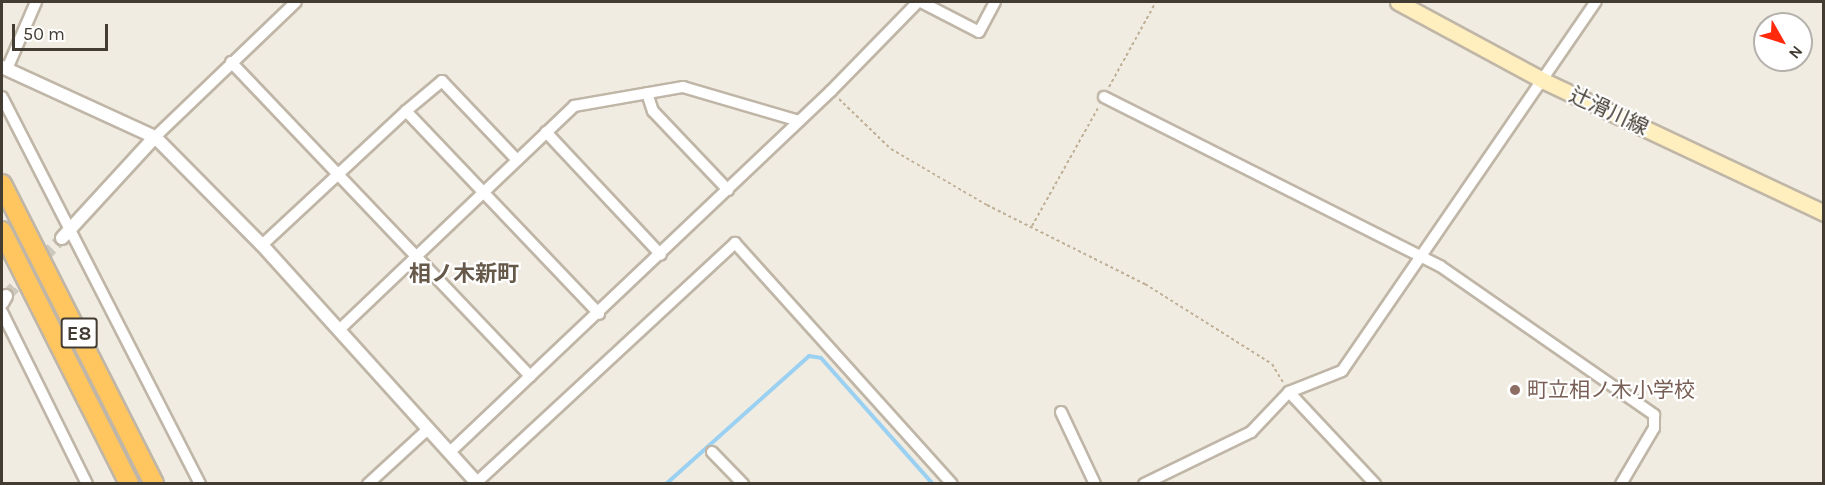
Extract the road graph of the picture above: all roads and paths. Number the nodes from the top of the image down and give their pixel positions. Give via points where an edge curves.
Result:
1 (36, 2) edge
2 (296, 2) edge
3 (920, 2) edge
4 (995, 2) edge
5 (1156, 2) edge
6 (1398, 2) edge
7 (1596, 2) edge
8 (231, 62) junction
9 (4, 68) edge
10 (1544, 81) junction
11 (831, 91) junction
12 (647, 93) junction
13 (2, 97) edge
14 (1104, 97) junction
15 (406, 111) junction
16 (799, 121) junction
17 (546, 132) junction
18 (155, 137) junction
19 (517, 160) junction
20 (341, 172) junction
21 (2, 184) edge
22 (728, 190) junction
23 (481, 194) junction
24 (1824, 213) edge
25 (1032, 226) junction
26 (2, 231) edge
27 (66, 235) junction
28 (262, 245) junction
29 (418, 254) junction
30 (661, 255) junction
31 (1423, 259) junction
32 (2, 312) edge
33 (599, 314) junction
34 (339, 330) junction
35 (530, 376) junction
36 (1289, 392) junction
37 (1061, 412) dead end
38 (428, 429) junction
39 (450, 452) junction
40 (712, 452) dead end
41 (87, 483) edge
42 (129, 483) edge
43 (154, 483) edge
44 (200, 483) edge
45 (368, 483) edge
46 (478, 483) edge
47 (743, 483) edge
48 (952, 483) edge
49 (1095, 483) edge
50 (1144, 483) edge
51 (1375, 483) edge
52 (1621, 483) edge

1 - 9 street
2 - 8 street
3 - 4 street via 979,32
3 - 11 street
5 - 14 path
6 - 10 main road, 辻滑川線
7 - 10 street
8 - 18 street
8 - 20 street
9 - 18 street
10 - 24 main road, 辻滑川線
10 - 31 street
11 - 16 street
11 - 25 path via 891,149
12 - 16 street via 683,87
12 - 17 street via 574,106
12 - 22 street via 653,111
13 - 27 street
14 - 25 path
14 - 31 street
15 - 19 street via 442,81
15 - 20 street
15 - 23 street
16 - 22 street
17 - 19 street
17 - 30 street
18 - 27 street
18 - 28 street
19 - 23 street
20 - 28 street
20 - 29 street
21 - 43 highway, E8
22 - 30 street
23 - 29 street
23 - 33 street
25 - 36 path via 1146,284 1272,364
26 - 42 highway, E8
27 - 44 street
28 - 34 street
29 - 34 street
29 - 35 street
30 - 33 street
31 - 36 street via 1342,371
31 - 52 street via 1654,415 1654,428
32 - 41 street
33 - 35 street
34 - 38 street
35 - 39 street
36 - 50 street via 1251,432
36 - 51 street
37 - 49 street
38 - 39 street
38 - 45 street
39 - 46 street
40 - 47 street
46 - 48 street via 735,243

